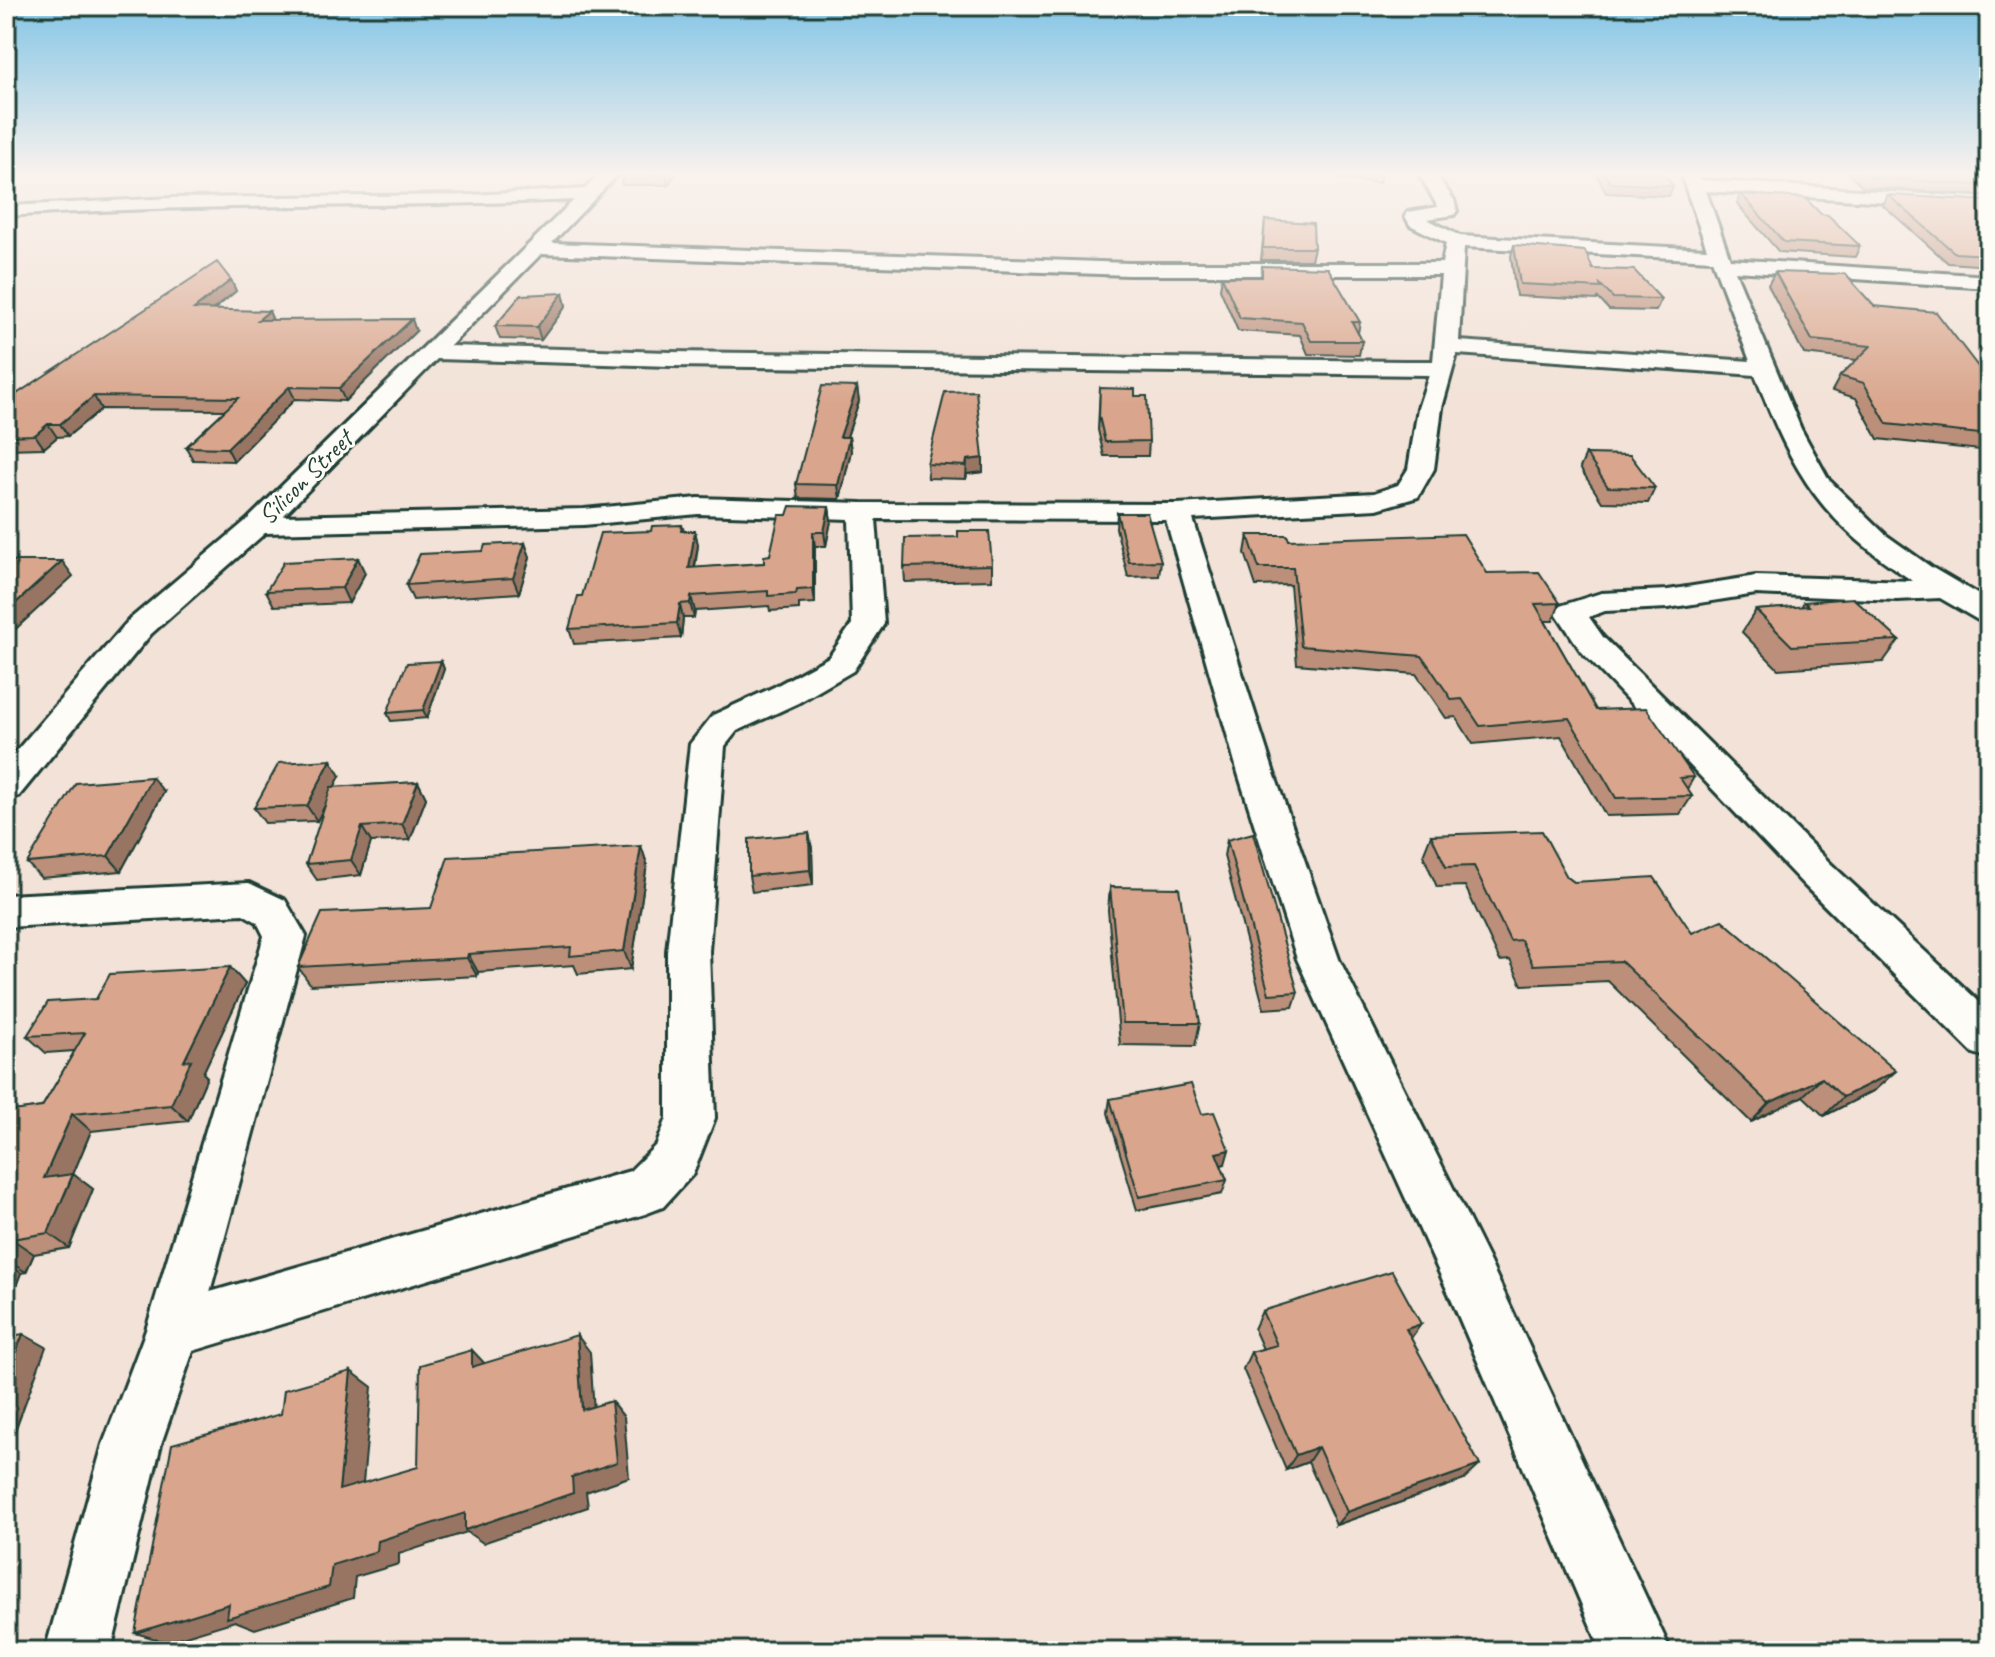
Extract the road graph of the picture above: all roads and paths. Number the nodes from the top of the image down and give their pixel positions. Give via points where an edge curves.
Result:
1 (538, 249) edge
2 (576, 249) edge
3 (1455, 249) edge
4 (1579, 249) edge
5 (1717, 249) edge
6 (1721, 259) junction
7 (1451, 269) junction
8 (1989, 282) edge
9 (431, 352) junction
10 (1446, 357) junction
11 (1764, 369) junction
12 (862, 511) junction
13 (1177, 512) junction
14 (258, 525) junction
15 (1944, 589) junction
16 (1989, 613) edge
17 (6, 787) edge
18 (6, 911) edge
19 (1989, 1039) edge
20 (173, 1330) junction
21 (78, 1651) edge
22 (1638, 1651) edge

1 - 9 street, Silicon Street
2 - 7 street via 1129,269
3 - 7 street
4 - 6 street
5 - 6 street
6 - 8 street
6 - 11 street
7 - 10 street
9 - 10 street via 965,364
9 - 14 street, Silicon Street
10 - 11 street
10 - 13 street via 1430,408 1421,469 1408,491 1377,501
11 - 15 street via 1798,449 1821,487 1858,525
12 - 13 street
12 - 14 street via 698,506 584,517
12 - 20 street via 868,624 841,664 725,723 708,744 688,951 691,1118 676,1158 645,1190
13 - 22 street via 1318,959
14 - 17 street, Silicon Street via 140,627
15 - 16 street
15 - 19 street via 1756,585 1668,599 1601,602 1571,613 1592,644 1817,874
18 - 20 street via 249,898 271,911 285,936
20 - 21 street via 132,1444

